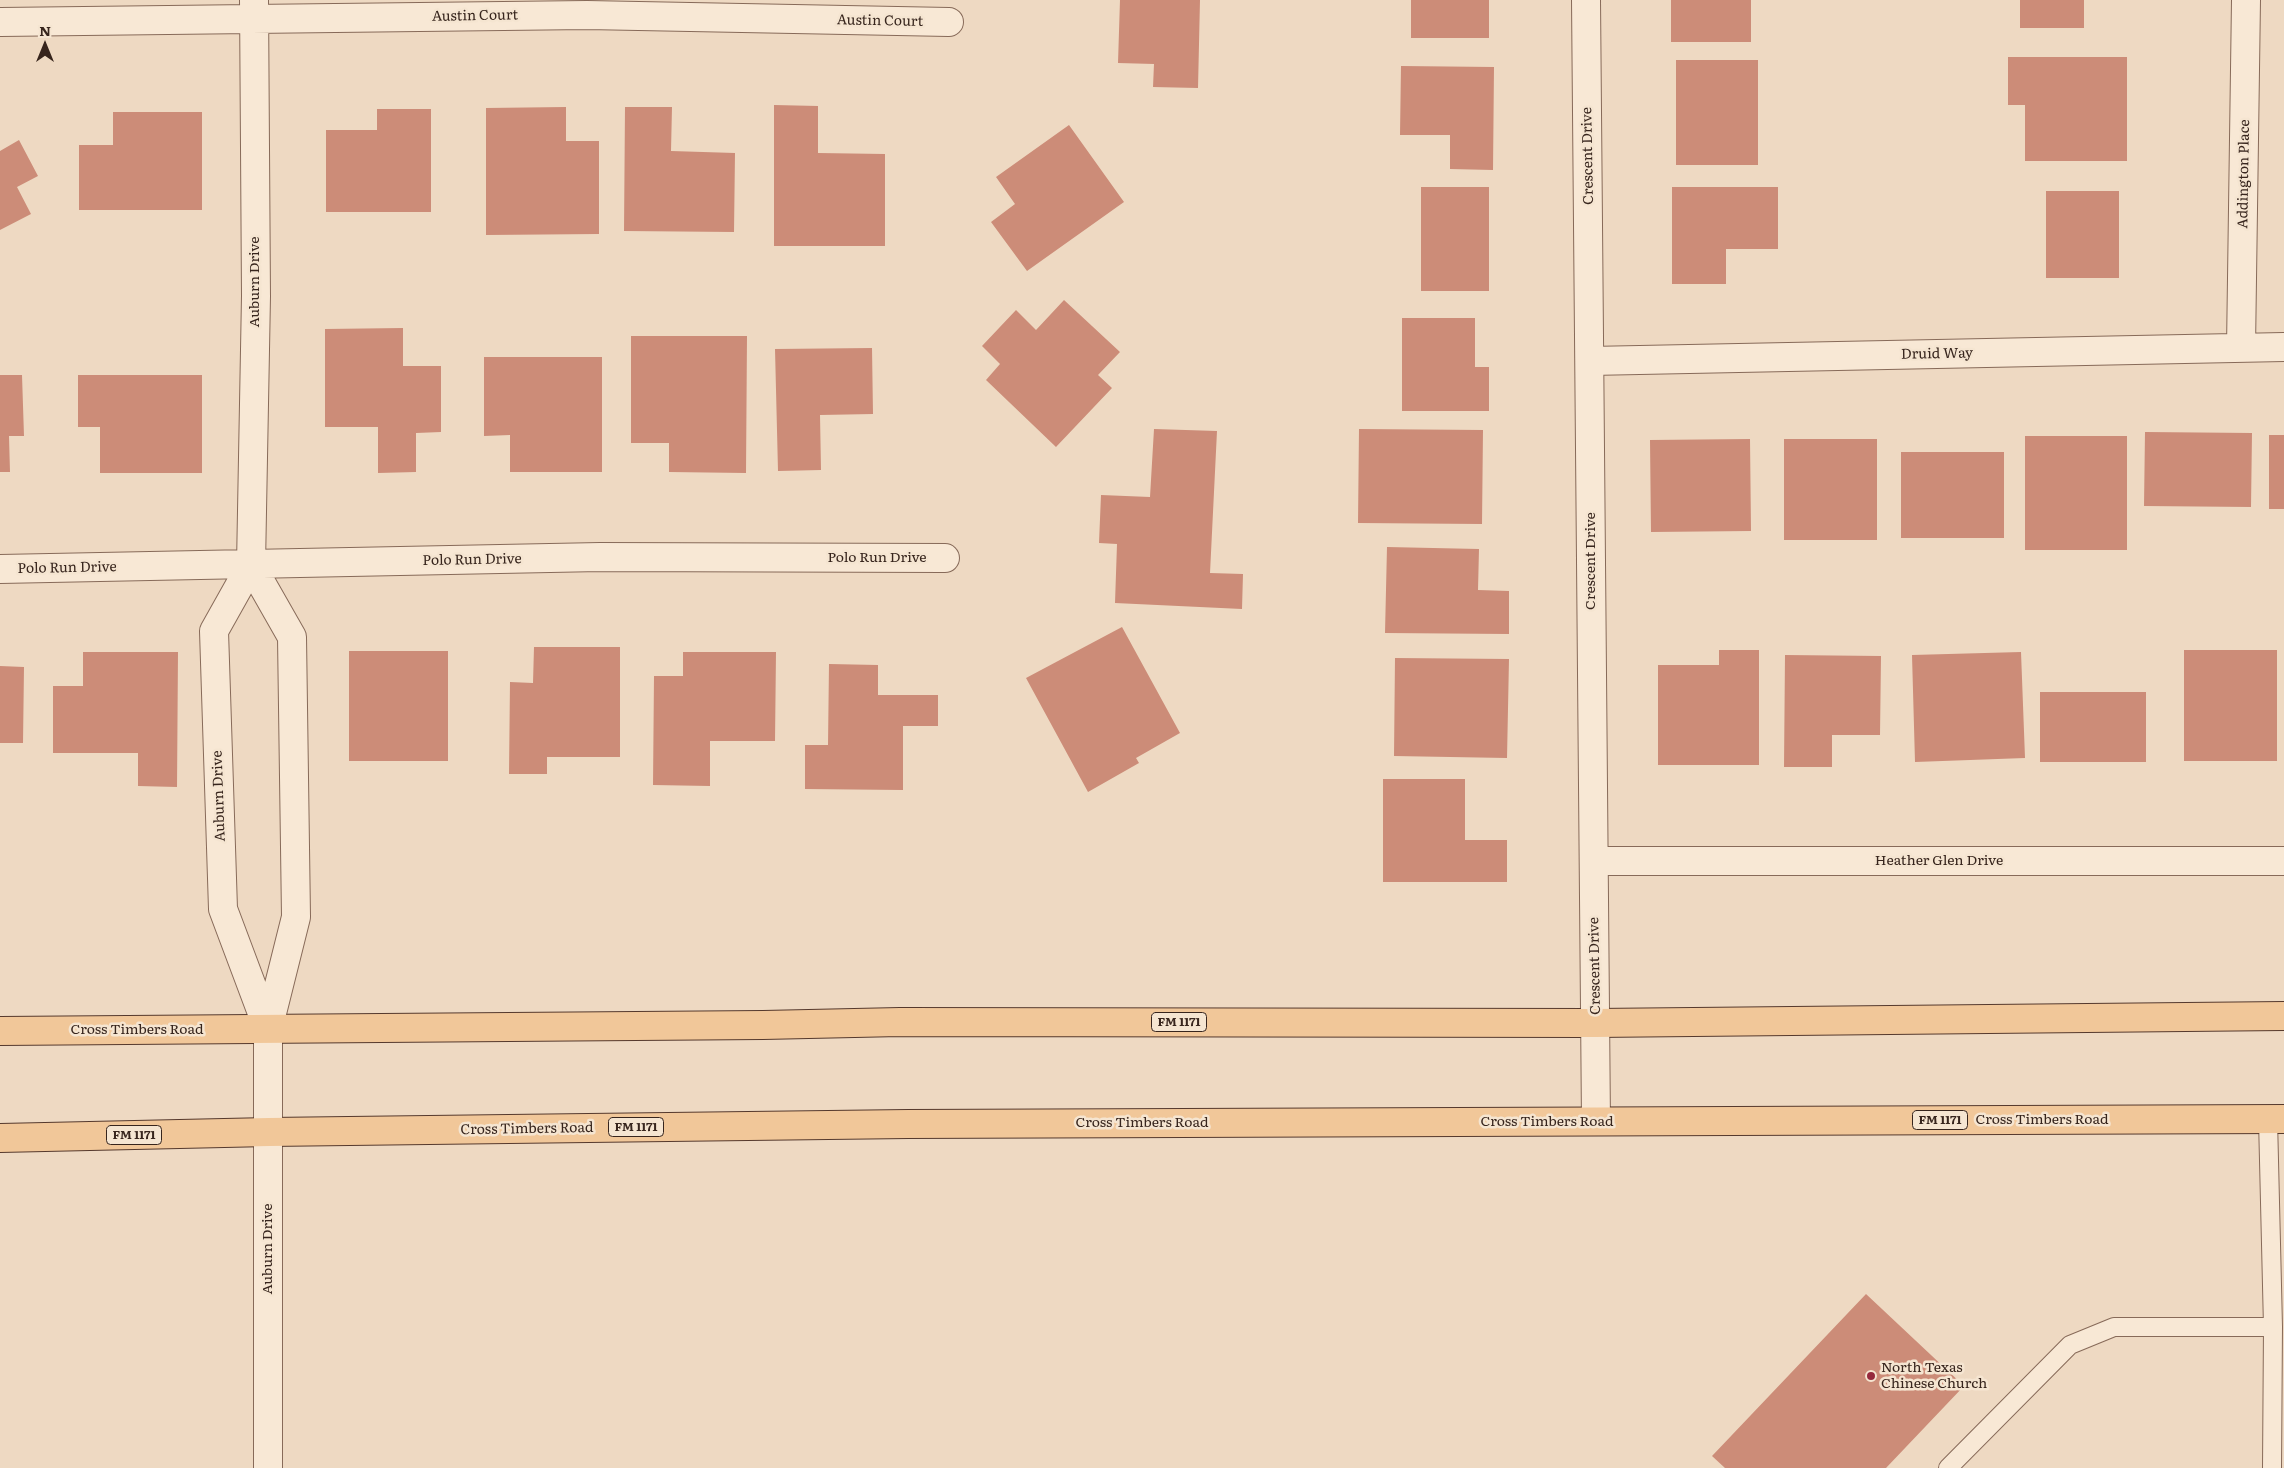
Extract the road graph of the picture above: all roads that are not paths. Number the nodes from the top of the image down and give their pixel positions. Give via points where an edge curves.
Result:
1 (1586, 0) edge
2 (2246, 0) edge
3 (254, 9) edge
4 (0, 22) edge
5 (949, 22) dead end
6 (2284, 347) edge
7 (2241, 348) junction
8 (1590, 360) junction
9 (944, 558) dead end
10 (251, 564) junction
11 (0, 569) edge
12 (1594, 861) junction
13 (2284, 861) edge
14 (2284, 1016) edge
15 (1595, 1023) junction
16 (268, 1029) junction
17 (0, 1031) edge
18 (2276, 1119) edge
19 (1596, 1121) junction
20 (268, 1132) junction
21 (0, 1138) edge
22 (2273, 1327) junction
23 (268, 1468) edge
24 (1948, 1468) edge
25 (2272, 1468) edge

1 - 8 street, Crescent Drive
2 - 7 street, Addington Place
3 - 4 street, Austin Court
3 - 5 street, Austin Court
3 - 10 street, Auburn Drive via 256,296
6 - 7 street, Druid Way
7 - 8 street, Druid Way
8 - 12 street, Crescent Drive
9 - 10 street, Polo Run Drive via 600,558
10 - 11 street, Polo Run Drive
10 - 16 street, Auburn Drive via 292,637 296,917
10 - 16 street, Auburn Drive via 214,631 222,899
12 - 13 street, Heather Glen Drive
12 - 15 street, Crescent Drive
14 - 15 main road, Cross Timbers Road / FM 1171
15 - 16 main road, Cross Timbers Road / FM 1171 via 900,1022
15 - 19 street, Crescent Drive
16 - 17 main road, Cross Timbers Road / FM 1171
16 - 20 street, Auburn Drive
18 - 19 main road, Cross Timbers Road / FM 1171
18 - 22 lane
19 - 20 main road, Cross Timbers Road / FM 1171 via 908,1124
20 - 21 main road, Cross Timbers Road / FM 1171
20 - 23 street, Auburn Drive
22 - 24 lane via 2114,1327 2070,1345
22 - 25 lane

